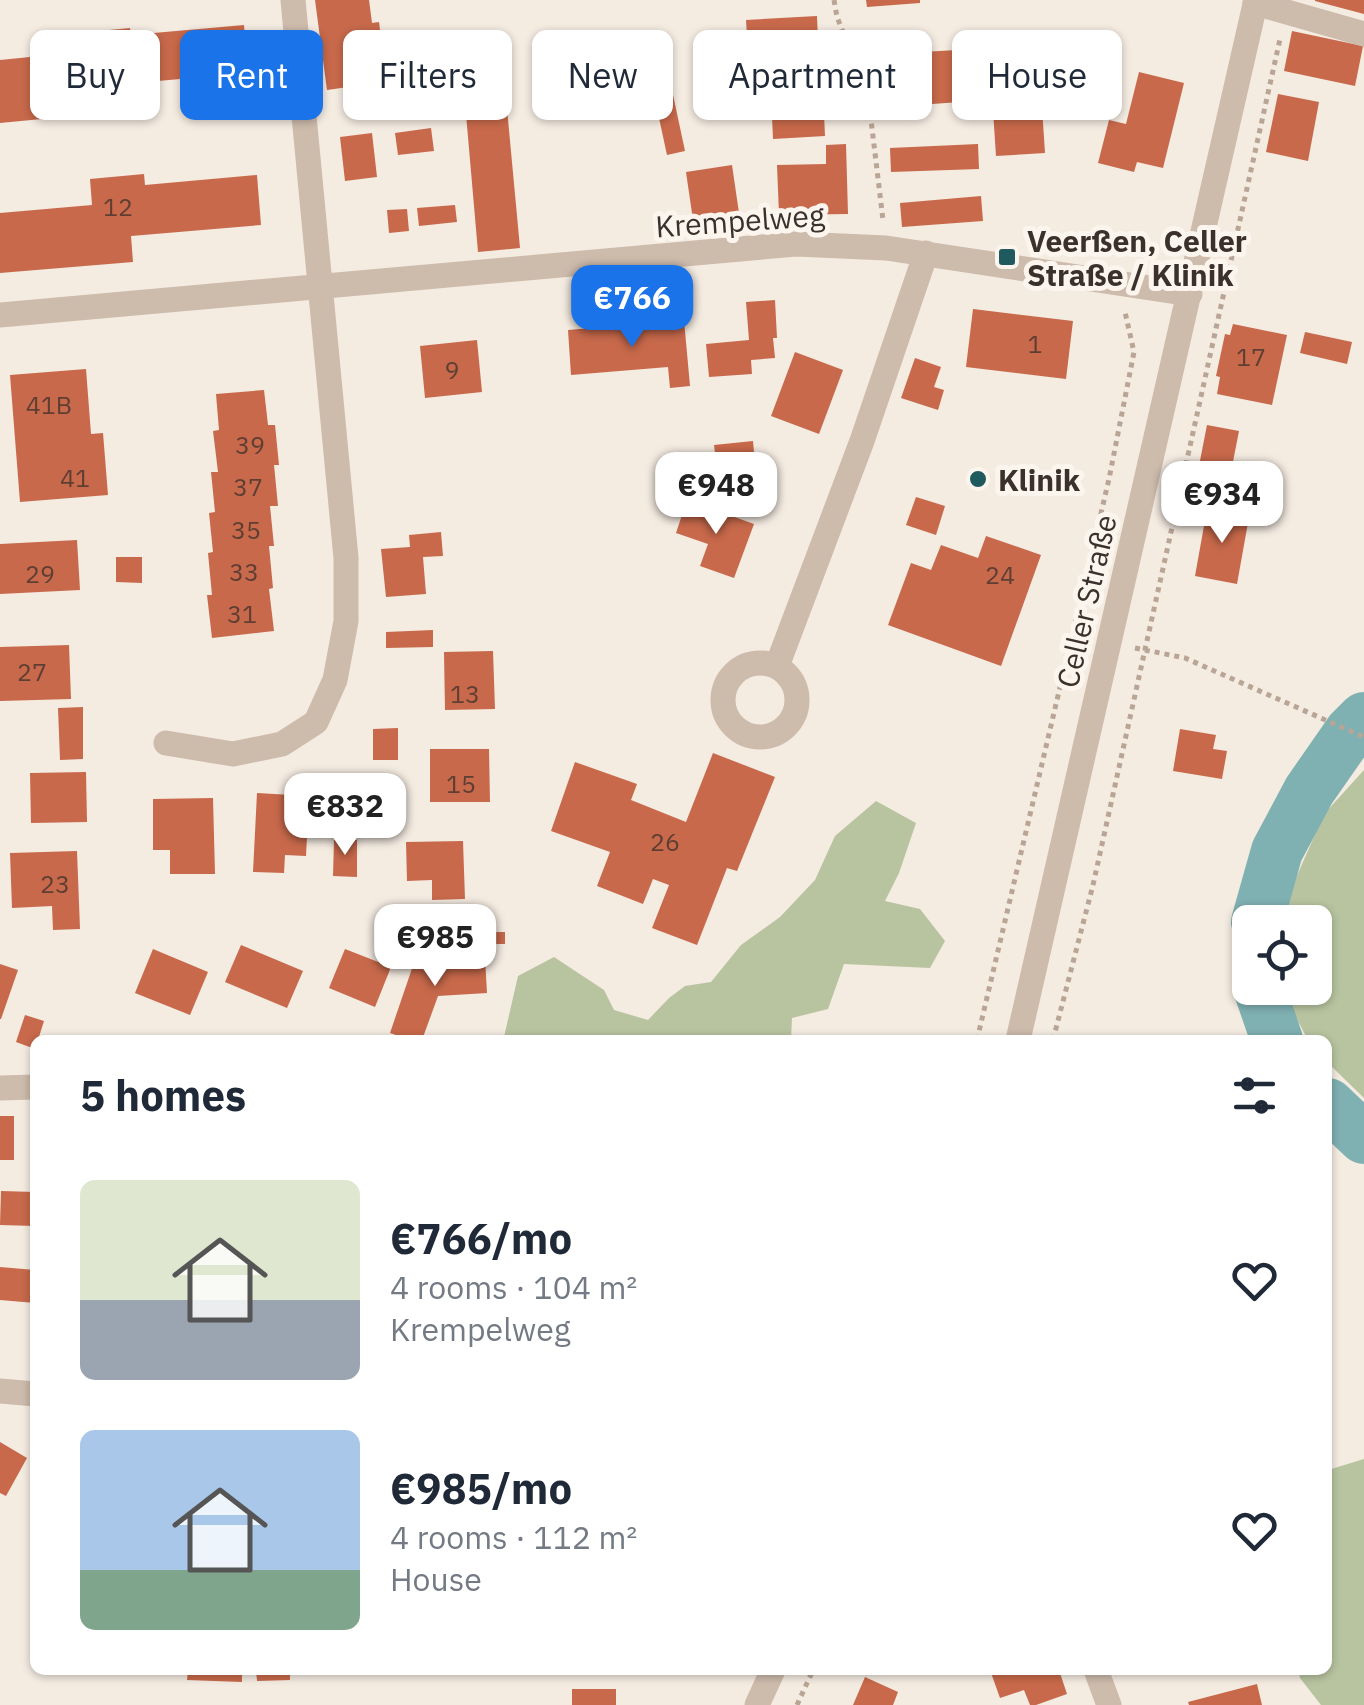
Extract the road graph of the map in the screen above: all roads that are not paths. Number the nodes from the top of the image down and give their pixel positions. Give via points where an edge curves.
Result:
1 (294, 0) edge
2 (1255, 1) edge
3 (1364, 34) edge
4 (926, 253) junction
5 (320, 288) junction
6 (1190, 294) junction
7 (0, 316) edge
8 (777, 666) dead end
9 (166, 744) dead end
10 (1019, 1035) edge
11 (30, 1087) edge
12 (0, 1088) edge
13 (0, 1391) edge
14 (30, 1394) edge
15 (771, 1675) edge
16 (1098, 1675) edge
17 (757, 1705) edge
18 (1109, 1705) edge

1 - 5 street
2 - 3 street
2 - 6 street, Celler Straße
4 - 5 street, Krempelweg via 796,244
4 - 6 street, Krempelweg
4 - 8 street
5 - 7 street, Krempelweg
5 - 9 street via 346,558 346,622 336,680 316,722 282,744 234,754
6 - 10 street, Celler Straße
11 - 12 street
13 - 14 street
15 - 17 street
16 - 18 street

